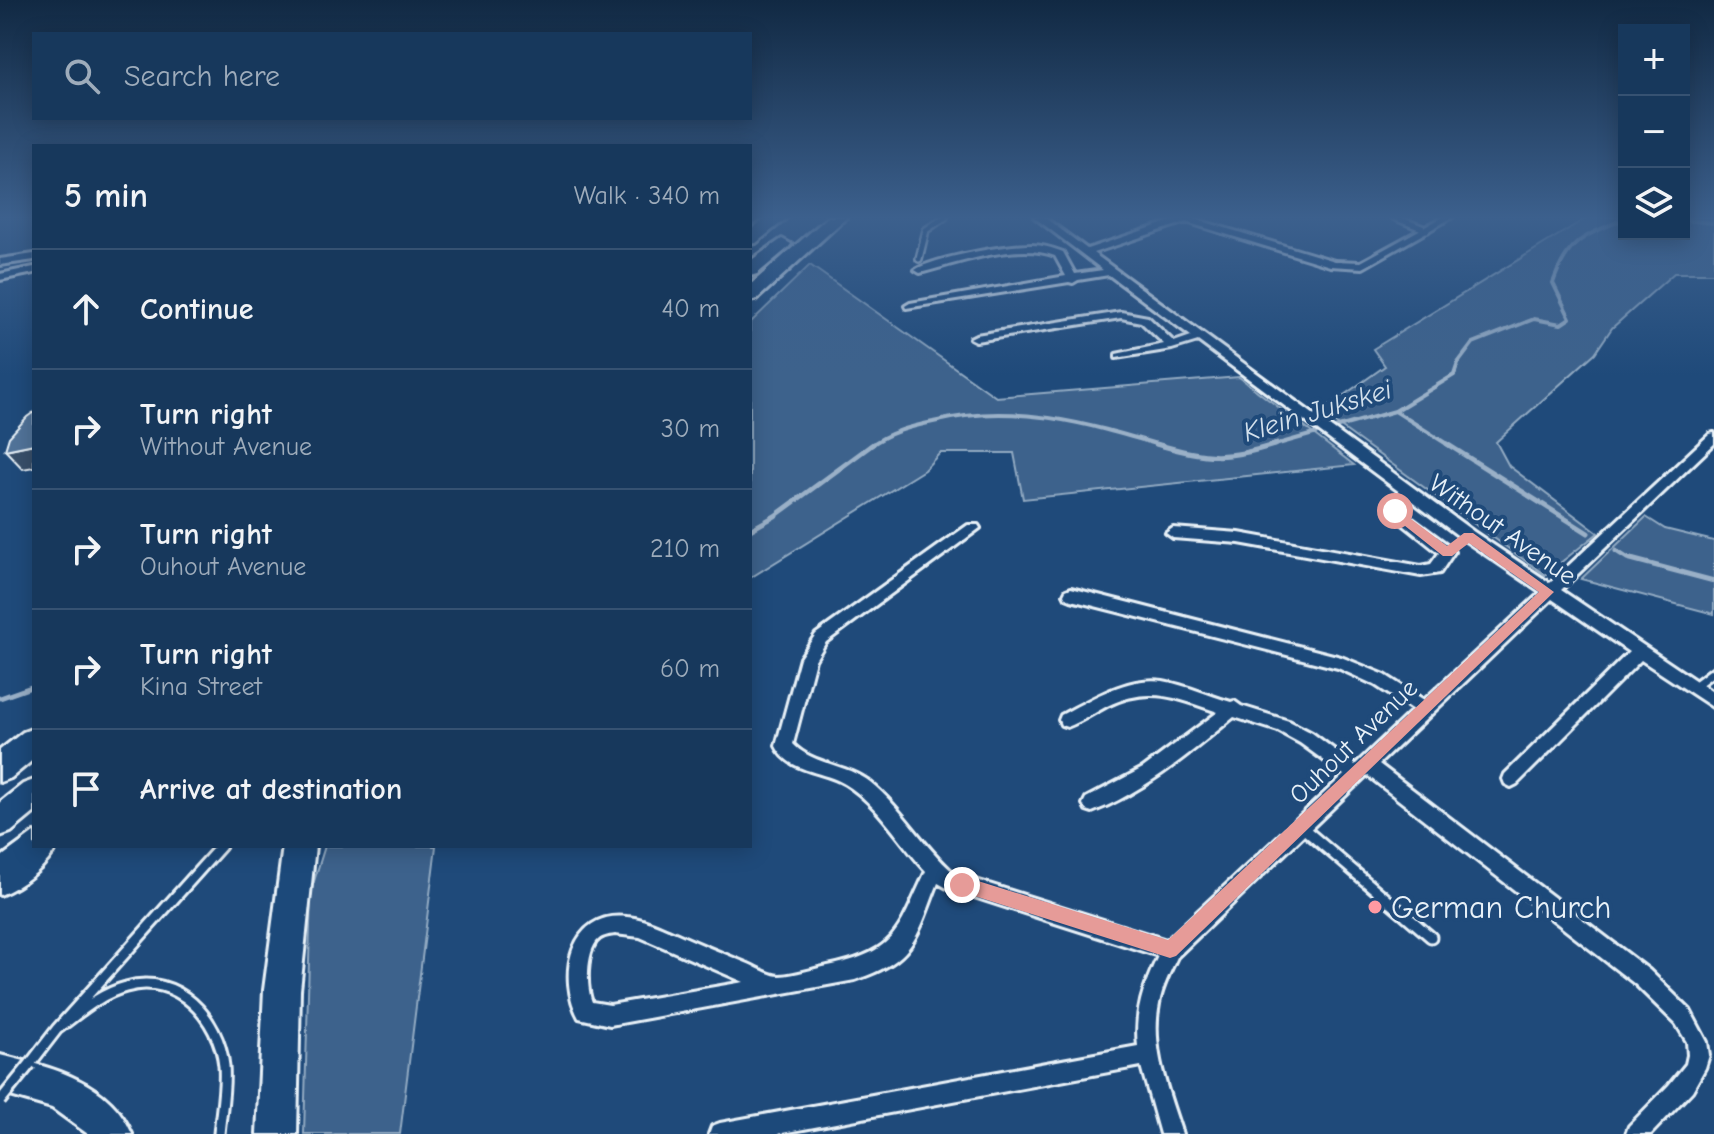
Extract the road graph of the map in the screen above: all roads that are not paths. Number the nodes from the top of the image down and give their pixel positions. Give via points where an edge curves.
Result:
1 (32, 270) edge
2 (778, 270) edge
3 (1068, 270) edge
4 (1113, 271) joint
5 (0, 277) edge
6 (1073, 280) junction
7 (752, 293) edge
8 (910, 306) dead end
9 (1199, 337) junction
10 (976, 338) dead end
11 (1172, 346) junction
12 (1120, 356) dead end
13 (1713, 439) edge
14 (1395, 511) dead end
15 (973, 528) dead end
16 (1173, 533) dead end
17 (1469, 536) junction
18 (1447, 552) junction
19 (1548, 592) junction
20 (1071, 594) dead end
21 (1639, 652) junction
22 (1714, 671) edge
23 (1693, 687) junction
24 (1714, 701) edge
25 (1234, 708) junction
26 (1424, 709) junction
27 (1067, 720) dead end
28 (32, 743) edge
29 (0, 768) edge
30 (1360, 769) junction
31 (1511, 779) dead end
32 (32, 796) edge
33 (1092, 804) dead end
34 (0, 821) edge
35 (1301, 827) junction
36 (39, 848) edge
37 (219, 848) edge
38 (299, 848) edge
39 (935, 870) junction
40 (0, 879) edge
41 (1431, 937) dead end
42 (1170, 950) junction
43 (777, 986) junction
44 (57, 1029) junction
45 (1149, 1054) junction
46 (15, 1069) edge
47 (0, 1101) edge
48 (112, 1134) edge
49 (219, 1134) edge
50 (277, 1134) edge
51 (720, 1134) edge
52 (1171, 1134) edge
53 (1637, 1134) edge

1 - 5 street
2 - 7 highway
3 - 6 street
4 - 6 street
4 - 9 street, Without Avenue
6 - 8 street
9 - 11 street
9 - 17 street, Without Avenue
10 - 11 street via 1129,315 1149,323
11 - 12 street
13 - 19 street, Ouhout Avenue
14 - 18 street
15 - 39 street via 821,638 808,658 786,733 787,751 851,778
16 - 18 street via 1239,538 1429,571
17 - 18 street
17 - 19 street, Without Avenue
19 - 21 street, Without Avenue
19 - 26 street, Ouhout Avenue
20 - 26 street via 1341,663 1380,680
21 - 23 street, Without Avenue
21 - 31 street
22 - 23 lane
23 - 24 street, Without Avenue
25 - 27 street via 1150,686 1120,692
25 - 30 street via 1306,738
25 - 33 street via 1122,792
26 - 30 street, Ouhout Avenue
28 - 29 highway
30 - 35 street, Ouhout Avenue
30 - 53 street via 1642,977 1682,1017 1699,1053 1695,1068
32 - 34 highway
35 - 41 lane
35 - 42 street, Ouhout Avenue
36 - 40 highway
37 - 44 lane
38 - 50 highway via 280,979
39 - 42 street via 962,885
39 - 43 street via 895,949 855,970
42 - 45 street, Ouhout Avenue via 1148,1007
43 - 43 street via 610,1015 586,1011 578,989 581,954 592,931 606,925 640,928
44 - 46 lane
44 - 49 lane via 107,994 130,986 154,983 189,997 214,1031 223,1056
45 - 51 street
45 - 52 street, Ouhout Avenue
46 - 47 lane, bridge
46 - 48 highway via 71,1096

